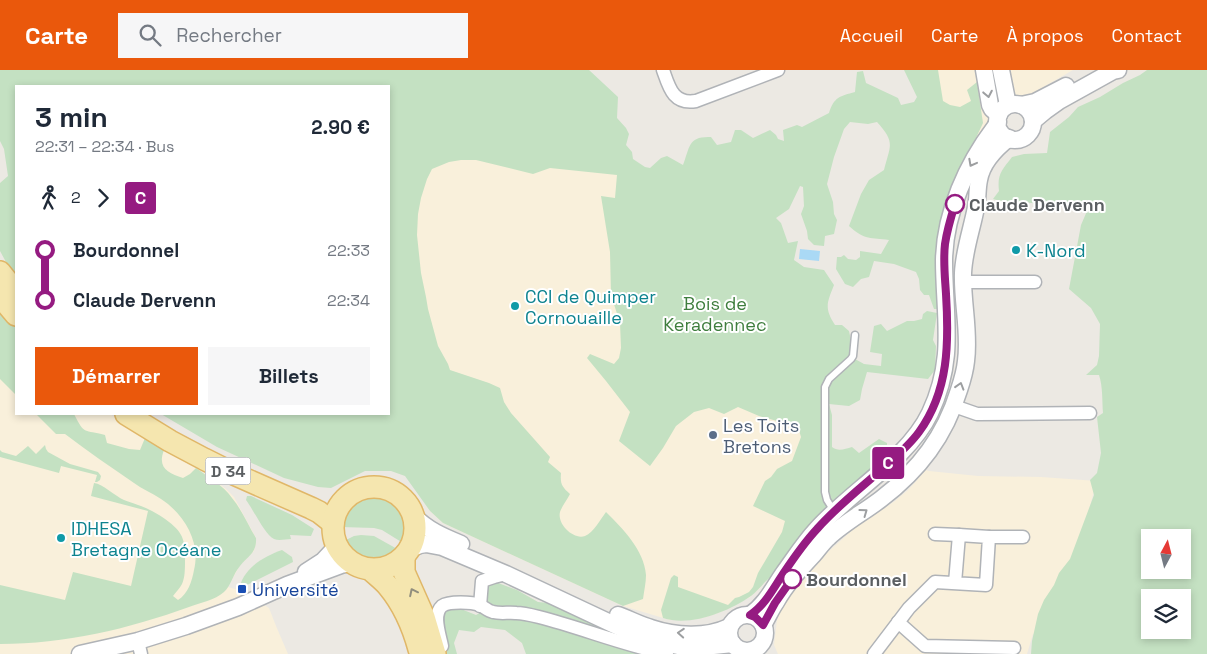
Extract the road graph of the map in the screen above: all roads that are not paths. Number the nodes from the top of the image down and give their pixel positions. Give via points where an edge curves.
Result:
1 (663, 70) edge
2 (778, 70) edge
3 (984, 70) edge
4 (1001, 70) edge
5 (1094, 70) edge
6 (1118, 70) edge
7 (1006, 112) junction
8 (1033, 121) junction
9 (1009, 138) junction
10 (0, 272) edge
11 (963, 282) junction
12 (1036, 282) dead end
13 (15, 291) edge
14 (0, 296) edge
15 (15, 314) edge
16 (855, 335) dead end
17 (954, 406) junction
18 (1090, 413) dead end
19 (128, 415) edge
20 (148, 415) edge
21 (344, 500) junction
22 (834, 512) junction
23 (414, 516) junction
24 (333, 523) junction
25 (845, 525) junction
26 (935, 534) dead end
27 (959, 535) junction
28 (989, 537) junction
29 (1022, 537) dead end
30 (336, 546) junction
31 (407, 553) junction
32 (361, 566) junction
33 (506, 574) junction
34 (955, 583) junction
35 (287, 585) junction
36 (480, 606) junction
37 (750, 615) junction
38 (898, 622) junction
39 (729, 627) junction
40 (765, 640) edge
41 (140, 648) edge
42 (1014, 648) dead end
43 (743, 651) edge
44 (80, 654) edge
45 (420, 654) edge
46 (435, 654) edge
47 (444, 654) edge
48 (667, 654) edge
49 (874, 654) edge

1 - 2 street via 672,92 688,102
3 -> 7 street via 992,109
4 - 7 street
5 - 7 street via 1035,102
6 - 8 street via 1045,110
7 - 8 street via 1026,108
7 - 9 street via 1000,131
7 -> 22 street via 975,156 949,224 944,258 947,347 935,403 912,440
8 - 9 street via 1032,129 1024,137
9 - 11 street via 996,148 981,172
10 - 13 main road
11 - 12 street
17 -> 11 street via 966,362
14 - 15 main road
16 - 22 lane via 853,356 828,379 826,387 825,492
17 - 18 street via 978,414
25 -> 17 street via 907,477 933,446
19 - 24 main road, D 34 via 170,441 319,512
20 - 21 main road, D 34 via 234,463 309,494
21 - 23 main road via 362,488 388,489 400,495
21 - 24 main road
22 - 25 street
22 - 37 street via 820,525 766,600
23 - 31 main road via 415,533
39 -> 23 street via 717,632 685,634 644,626 436,532
24 - 30 main road
25 - 40 street via 829,537 775,603
26 - 27 street
27 - 28 street
27 - 34 street
28 - 29 street
28 - 34 street via 986,585
30 - 32 main road via 343,556
30 - 35 street via 323,561
31 - 32 main road via 384,568
31 - 33 street via 420,544 442,547
46 -> 31 main road via 424,617 404,572
32 - 35 street via 341,566
32 - 45 main road via 389,587 402,606
33 - 36 street via 482,581
33 - 43 street via 649,640 694,648
34 - 38 street via 936,582
35 - 41 street via 166,633
36 - 47 street via 447,603 441,607 437,616
36 - 48 street via 492,612 538,616
37 - 39 street via 738,617
37 - 40 street via 755,617
38 - 42 street via 926,646
38 - 49 street
39 - 43 street via 728,634
40 - 43 street via 758,648
41 - 44 street

